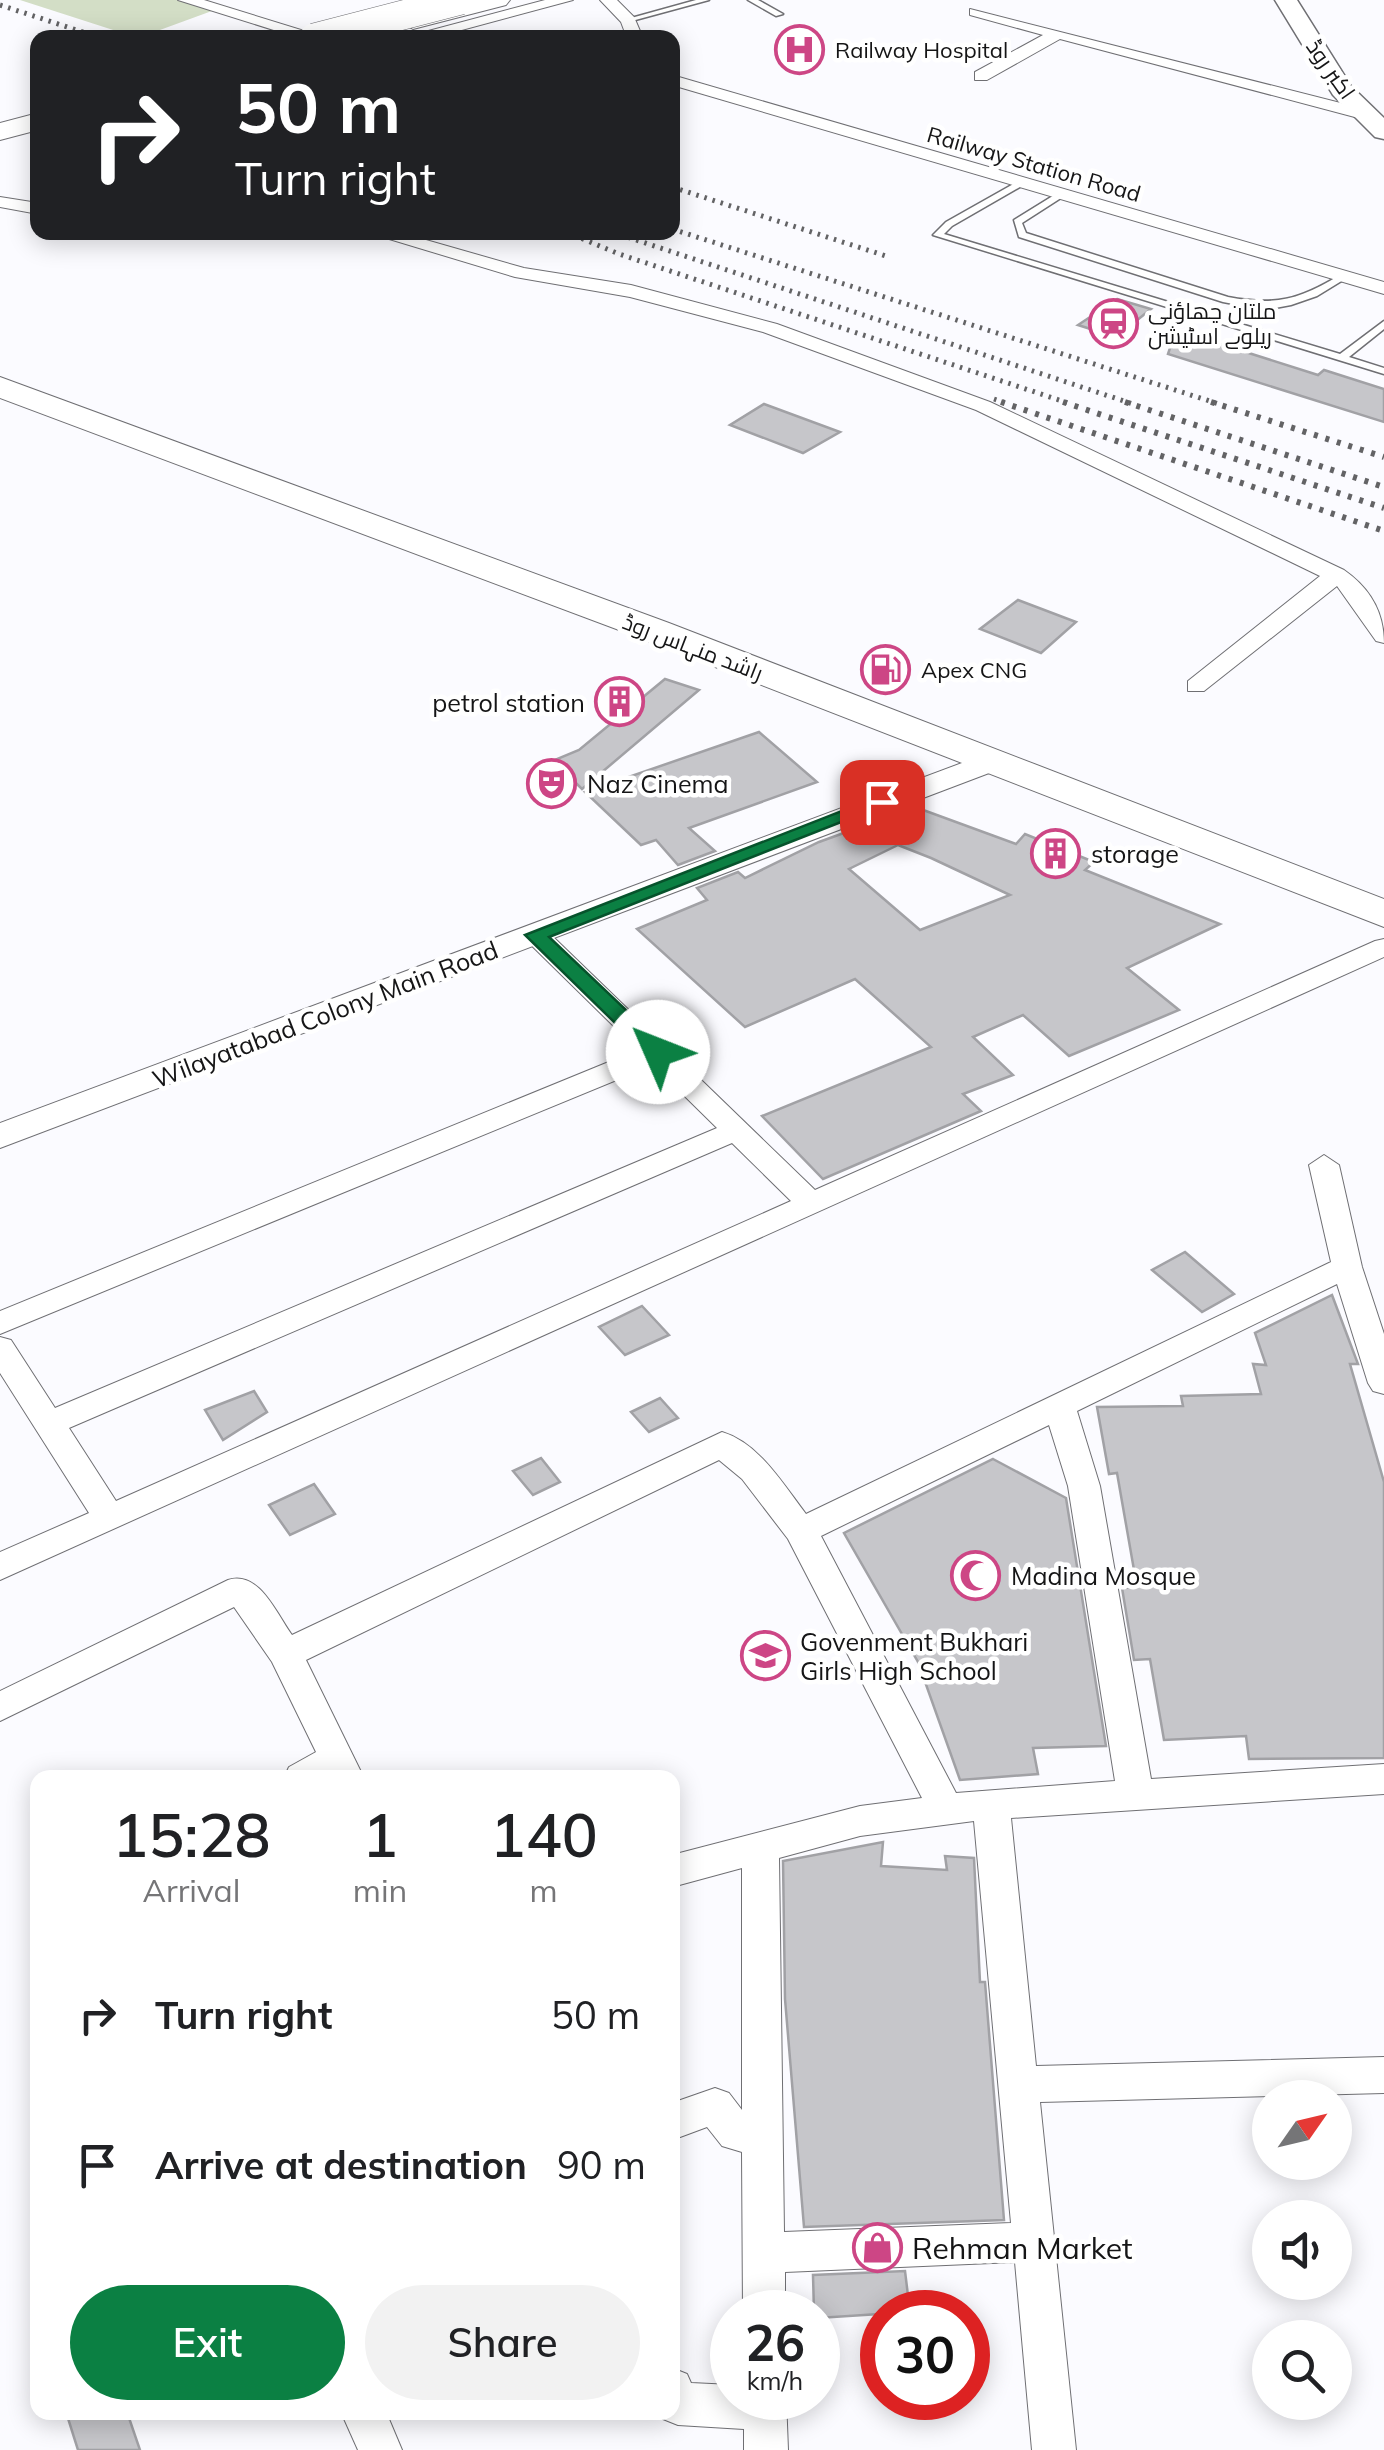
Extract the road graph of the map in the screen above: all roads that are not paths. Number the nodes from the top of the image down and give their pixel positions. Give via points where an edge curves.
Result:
1 (186, 0) edge
2 (461, 0) edge
3 (496, 0) edge
4 (560, 0) edge
5 (608, 0) edge
6 (705, 0) edge
7 (752, 0) edge
8 (1286, 0) edge
9 (976, 12) dead end
10 (779, 14) dead end
11 (628, 20) junction
12 (285, 30) edge
13 (347, 30) edge
14 (380, 30) edge
15 (442, 30) edge
16 (632, 30) edge
17 (1057, 34) junction
18 (982, 76) dead end
19 (680, 82) edge
20 (30, 108) edge
21 (0, 115) edge
22 (30, 121) edge
23 (1375, 124) edge
24 (0, 128) edge
25 (1020, 184) junction
26 (1059, 196) junction
27 (0, 202) edge
28 (30, 208) edge
29 (402, 240) edge
30 (1344, 277) junction
31 (1384, 288) edge
32 (1384, 324) edge
33 (1340, 358) junction
34 (1384, 370) edge
35 (0, 387) edge
36 (1336, 575) junction
37 (1384, 636) edge
38 (1196, 686) dead end
39 (986, 763) junction
40 (1384, 914) edge
41 (536, 935) junction
42 (1384, 947) edge
43 (658, 1052) junction
44 (738, 1130) junction
45 (0, 1136) edge
46 (1324, 1165) dead end
47 (811, 1203) junction
48 (1347, 1267) junction
49 (0, 1323) edge
50 (0, 1348) edge
51 (1384, 1383) edge
52 (1059, 1406) junction
53 (48, 1424) junction
54 (109, 1518) junction
55 (801, 1531) junction
56 (0, 1567) edge
57 (286, 1654) junction
58 (0, 1707) edge
59 (341, 1768) edge
60 (1384, 1779) edge
61 (1136, 1796) junction
62 (991, 1804) junction
63 (946, 1810) junction
64 (760, 1847) junction
65 (680, 1869) edge
66 (1384, 2075) edge
67 (1018, 2085) junction
68 (680, 2119) edge
69 (763, 2136) junction
70 (1033, 2242) junction
71 (764, 2253) junction
72 (764, 2290) edge
73 (680, 2404) edge
74 (710, 2410) edge
75 (367, 2420) edge
76 (380, 2450) edge
77 (1054, 2450) edge

1 - 12 street
2 - 13 main road, bridge
3 - 14 main road
4 - 15 street
5 - 11 street
6 - 11 lane
7 - 10 lane
8 - 23 main road, اکبر روڈ via 1342,90
9 - 17 street
11 - 16 street
17 - 18 street
17 - 23 street
19 - 25 street, Railway Station Road
20 - 21 main road
22 - 24 main road
25 - 26 street, Railway Station Road
25 - 33 lane via 938,235
26 - 30 street, Railway Station Road
26 - 30 lane via 1018,222 1022,235 1226,300 1294,304
27 - 28 street
29 - 36 street via 770,328 983,406
30 - 31 street, Railway Station Road
32 - 33 lane
33 - 34 lane
35 - 39 main road, راشد منہاس روڈ via 656,631
36 - 37 street via 1351,585
36 - 38 street
39 - 40 main road, راشد منہاس روڈ
39 - 41 street, Wilayatabad Colony Main Road
41 - 43 street
41 - 45 street, Wilayatabad Colony Main Road
42 - 47 street
43 - 44 street
43 - 49 street
44 - 47 street
44 - 53 street
46 - 48 street
47 - 54 street
48 - 51 street
48 - 52 street
50 - 53 street
52 - 55 street
52 - 61 street via 1084,1486
53 - 54 street
54 - 56 street
55 - 57 street via 754,1470 722,1444
55 - 63 street
57 - 58 street via 240,1589
57 - 59 street
60 - 61 street
61 - 62 street
62 - 63 street
62 - 67 street
63 - 64 street via 860,1820
64 - 65 street
64 - 69 street
66 - 67 street
67 - 70 street
68 - 69 street via 715,2106 736,2132
69 - 71 street
70 - 71 street
70 - 77 street
71 - 72 street
73 - 74 street
75 - 76 street

